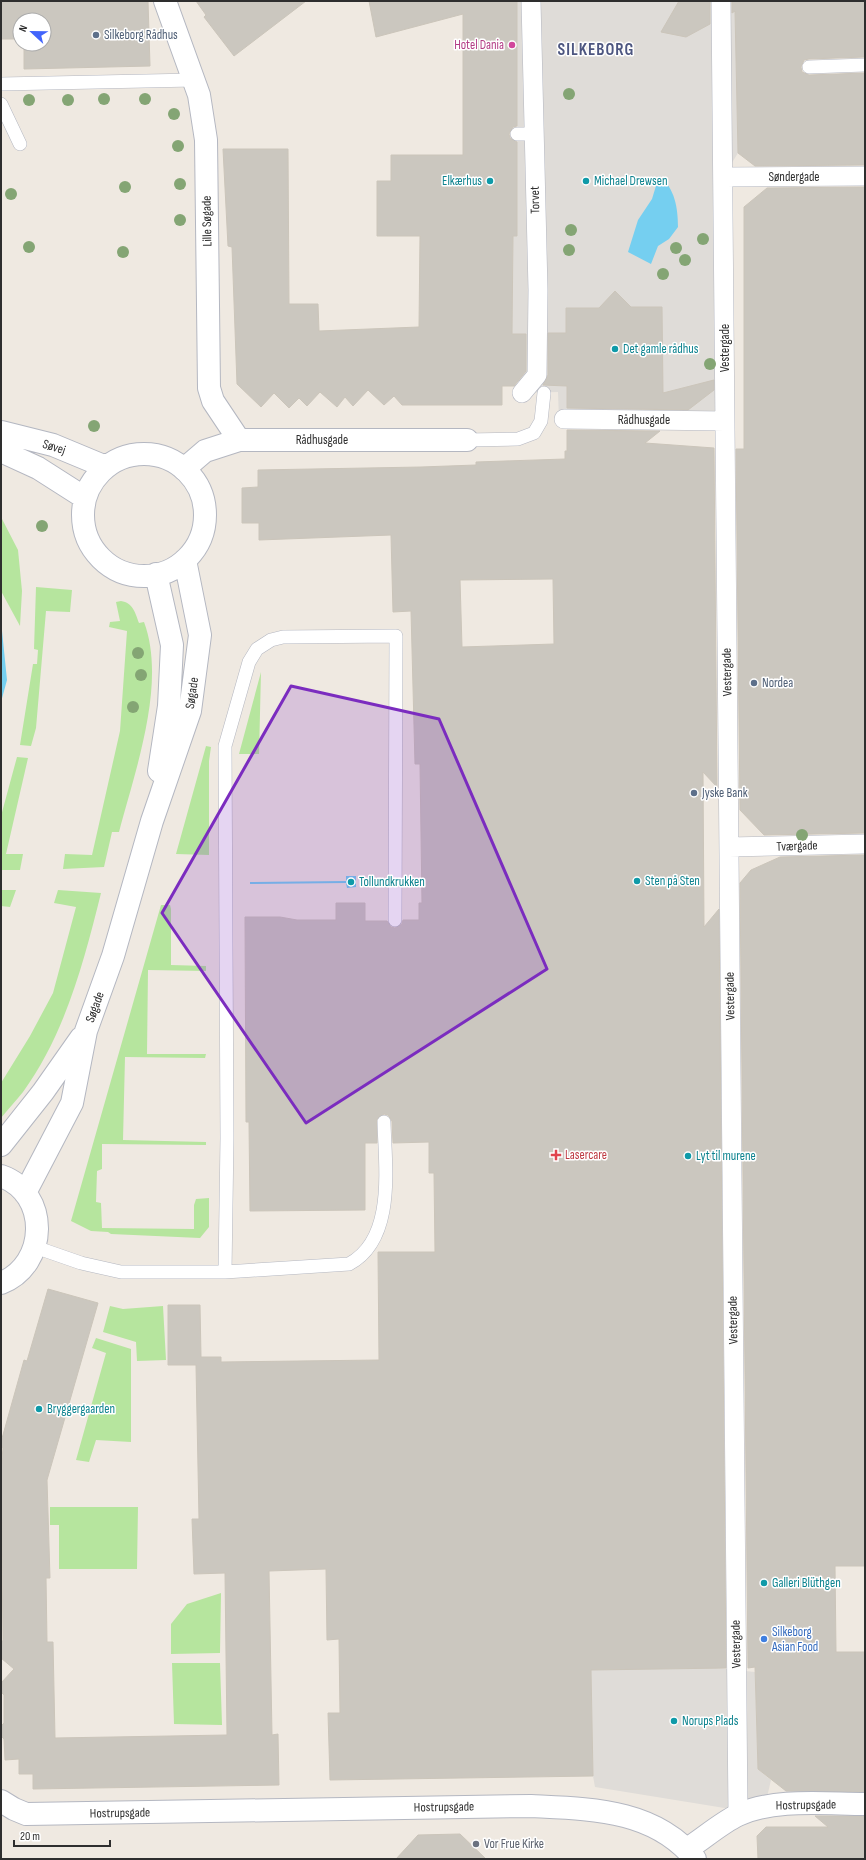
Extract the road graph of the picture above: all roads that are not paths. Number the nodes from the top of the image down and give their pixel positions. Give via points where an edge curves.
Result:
1 (165, 1) edge
2 (532, 1) edge
3 (722, 1) edge
4 (865, 65) edge
5 (809, 66) dead end
6 (194, 80) junction
7 (1, 84) edge
8 (1, 104) edge
9 (20, 144) dead end
10 (865, 176) edge
11 (723, 177) junction
12 (522, 393) dead end
13 (544, 393) dead end
14 (564, 419) dead end
15 (725, 420) junction
16 (1, 432) edge
17 (239, 440) junction
18 (467, 440) joint
19 (1, 451) edge
20 (106, 466) junction
21 (184, 469) junction
22 (85, 498) junction
23 (185, 560) junction
24 (156, 574) junction
25 (152, 821) junction
26 (865, 844) edge
27 (729, 847) junction
28 (395, 920) dead end
29 (86, 1031) junction
30 (384, 1122) dead end
31 (1, 1145) edge
32 (1, 1176) edge
33 (26, 1193) junction
34 (35, 1247) junction
35 (225, 1272) junction
36 (4, 1282) edge
37 (1, 1302) edge
38 (1, 1801) edge
39 (865, 1804) edge
40 (26, 1814) junction
41 (1, 1815) edge
42 (738, 1815) junction
43 (691, 1854) edge

1 - 6 street, Lille Søgade
2 - 12 street, Torvet via 525,134 538,290 537,375
3 - 11 street
4 - 5 lane
6 - 7 lane
6 - 17 street, Lille Søgade via 199,95 207,153 209,388 213,401
8 - 9 lane
10 - 11 street, Søndergade
11 - 15 street, Vestergade
13 - 18 lane via 541,421 534,433 518,439
14 - 15 street, Rådhusgade
15 - 27 street, Vestergade
16 - 20 street, Søvej via 53,445
17 - 18 street, Rådhusgade
17 - 21 street, Rådhusgade via 205,451
19 - 22 street, Søvej via 38,468
20 - 21 street via 130,455 143,454 166,457
20 - 22 street via 90,486
21 - 23 street via 202,497 205,514 196,547
22 - 24 street via 85,530 95,552 118,570 143,576
23 - 24 street via 171,569
23 - 25 street, Søgade via 200,635 190,711
24 - 25 street, Søgade via 172,646 169,706
25 - 29 street, Søgade via 113,956
26 - 27 street, Tværgade
27 - 42 street, Vestergade
28 - 35 lane via 396,636 284,636 271,640 257,648 250,662 225,746
29 - 31 street, Søgade
29 - 33 street, Søgade via 72,1103
30 - 35 lane via 386,1197 373,1240 359,1259 349,1264
32 - 33 street
33 - 34 street via 37,1217 38,1237
34 - 35 lane via 81,1263 121,1272
34 - 36 street via 25,1266
36 - 37 street
38 - 40 street
39 - 42 street, Hostrupsgade via 777,1804
40 - 41 street, Hostrupsgade
40 - 43 street, Hostrupsgade via 516,1806 592,1809 618,1813 642,1821 666,1833
42 - 43 street, Hostrupsgade

